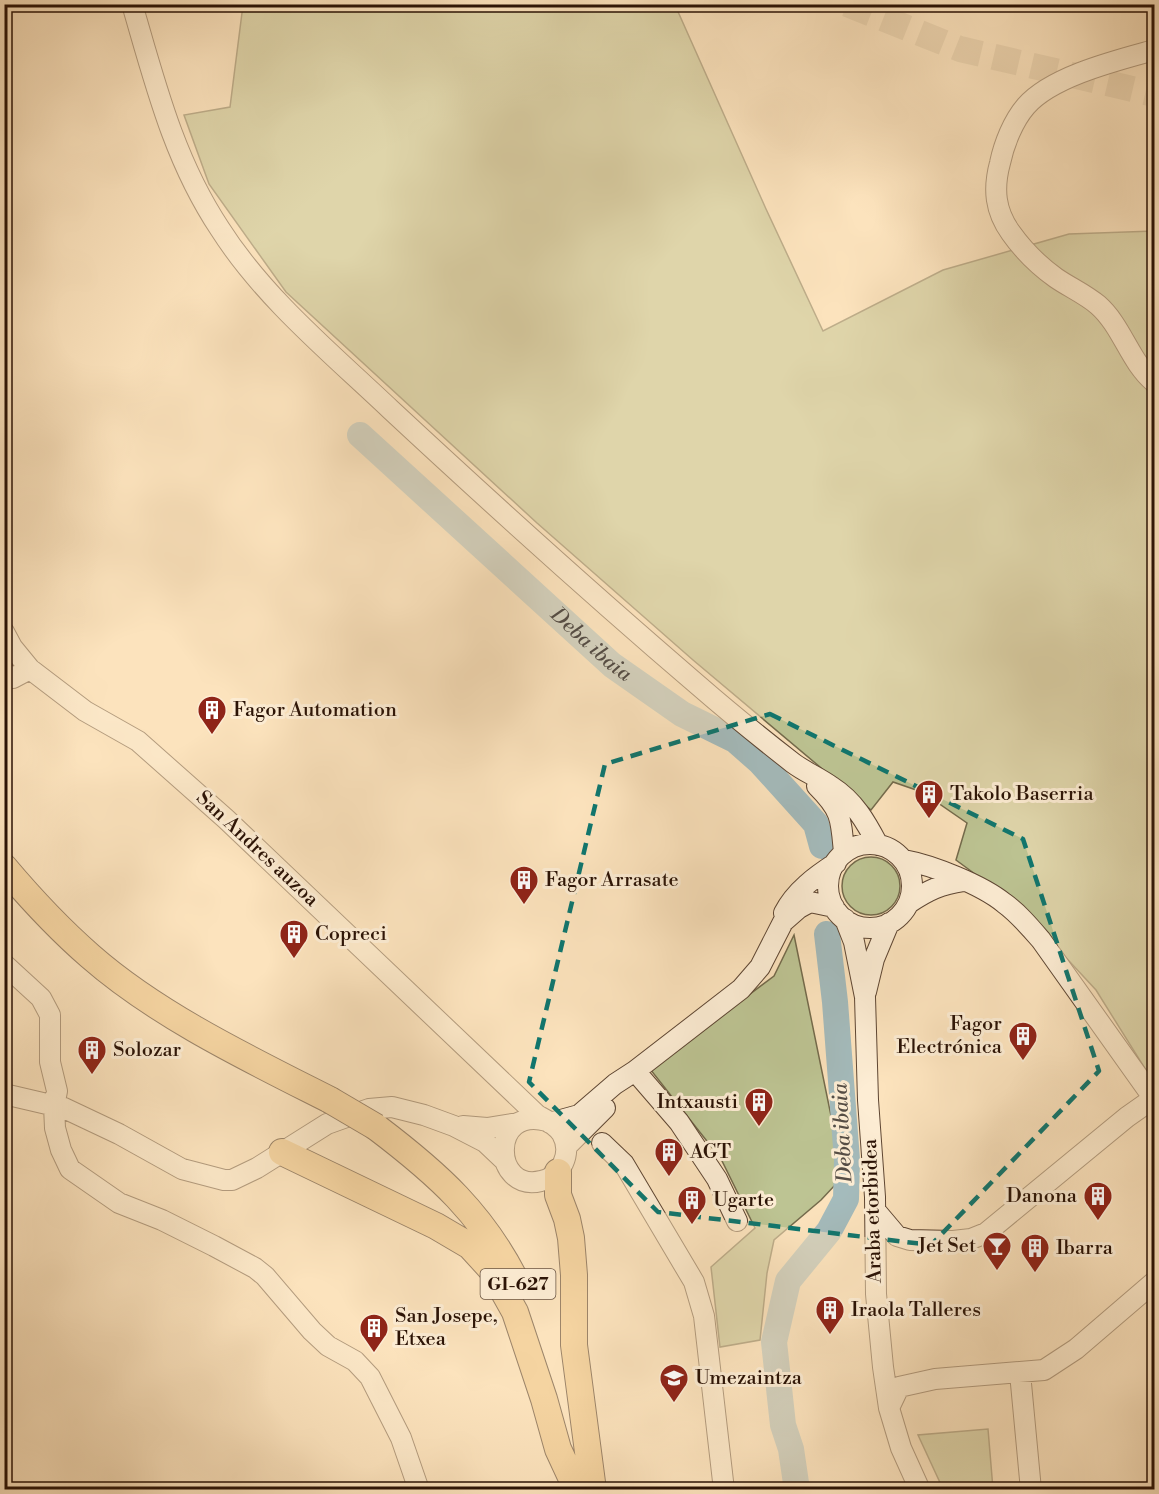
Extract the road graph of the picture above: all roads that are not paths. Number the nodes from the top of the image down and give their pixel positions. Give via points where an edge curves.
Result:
1 (132, 4) edge
2 (1155, 50) edge
3 (1155, 382) edge
4 (4, 632) edge
5 (30, 669) junction
6 (4, 673) edge
7 (799, 767) junction
8 (878, 845) junction
9 (840, 858) junction
10 (904, 860) junction
11 (4, 867) edge
12 (963, 881) junction
13 (909, 903) junction
14 (840, 913) junction
15 (783, 922) junction
16 (890, 923) junction
17 (4, 964) edge
18 (865, 998) junction
19 (635, 1071) junction
20 (4, 1094) edge
21 (1153, 1101) edge
22 (54, 1106) junction
23 (598, 1115) junction
24 (549, 1122) junction
25 (518, 1123) junction
26 (454, 1126) junction
27 (603, 1143) junction
28 (282, 1152) junction
29 (563, 1157) junction
30 (504, 1160) junction
31 (875, 1210) junction
32 (737, 1221) dead end
33 (910, 1240) junction
34 (876, 1266) junction
35 (1155, 1282) edge
36 (1020, 1373) junction
37 (889, 1408) junction
38 (419, 1490) edge
39 (578, 1490) edge
40 (593, 1490) edge
41 (724, 1490) edge
42 (920, 1490) edge
43 (1031, 1490) edge

1 - 7 street via 173,140 220,230 266,291 670,662
2 - 3 street via 1104,63 1067,78 1028,104 1007,142 995,186 1000,213 1022,247 1040,266 1098,305
4 - 5 street, San Andres auzoa
5 - 6 street via 13,678
5 - 24 street, San Andres auzoa via 85,711 138,741 248,839 537,1115
7 - 8 street via 846,797 865,819
7 - 9 street via 834,803 841,818
8 - 9 street via 855,847
8 - 10 street
9 - 14 street via 829,885
9 - 15 street via 790,903
10 - 12 street
10 - 13 street via 912,881
11 - 39 main road, GI-627, bridge via 39,908 91,957 136,991 186,1023 376,1127 455,1194 485,1229 526,1301 548,1360
12 - 13 street via 931,888
12 - 21 street via 1004,902 1041,940
13 - 16 street
14 - 15 street via 810,902
14 - 16 street via 855,925 878,927
14 - 18 street, Araba etorbidea via 854,942
15 - 19 street via 760,967 741,989
16 - 18 street, Araba etorbidea via 874,959
17 - 22 street via 41,998 50,1016 50,1062 57,1091
18 - 31 street, Araba etorbidea
19 - 23 street via 628,1084
19 - 24 street via 579,1115
19 - 32 street via 679,1122 717,1179
20 - 22 street
21 - 33 street via 1127,1117 986,1233 953,1241
22 - 28 street via 119,1134 182,1168 212,1178 232,1180
22 - 38 street via 55,1128 70,1169 118,1203 162,1220 255,1268 328,1346 361,1366 375,1383 393,1419
23 - 27 street
23 - 29 street
24 - 25 street via 528,1119
24 - 29 street, San Andres auzoa via 562,1134
25 - 26 street via 487,1128
25 - 30 street via 505,1138
26 - 28 street via 392,1107 369,1109 327,1124
26 - 30 street via 485,1142
27 - 29 street via 579,1147
27 - 41 street via 624,1164 694,1282 704,1316
28 - 39 main road via 436,1226 470,1246 491,1269 515,1312 558,1449
29 - 30 street via 549,1179 539,1182 517,1177
29 - 40 main road via 558,1195 571,1239 574,1345
31 - 33 street via 897,1236
31 - 34 street, Araba etorbidea
33 - 34 street via 896,1244
34 - 37 street, Araba etorbidea
35 - 36 street via 1076,1349 1044,1370
36 - 37 street via 934,1379 899,1387
36 - 43 street
37 - 42 street, Araba etorbidea

